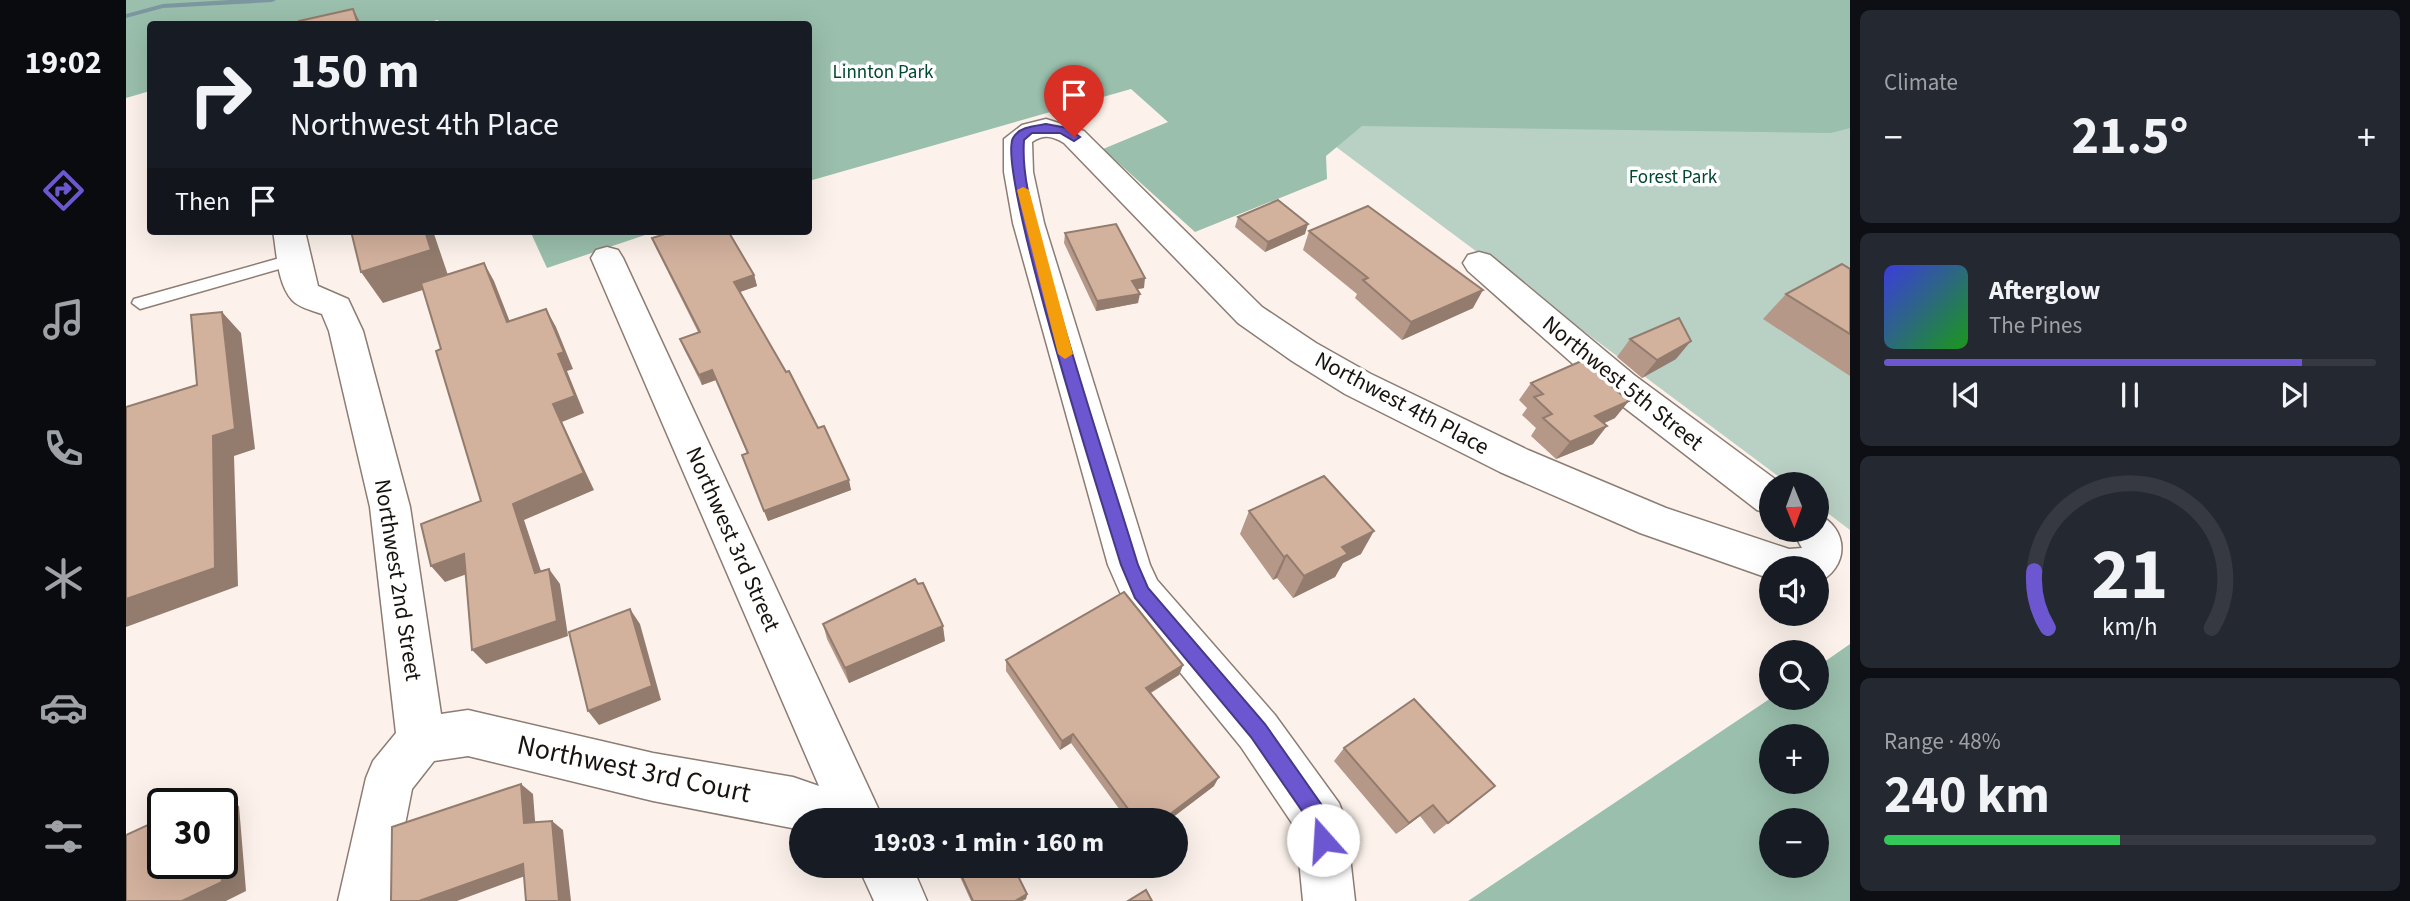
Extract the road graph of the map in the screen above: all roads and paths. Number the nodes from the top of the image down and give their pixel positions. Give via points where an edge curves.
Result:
1 (292, 245) edge
2 (607, 258) dead end
3 (1479, 263) dead end
4 (140, 303) dead end
5 (1759, 489) edge
6 (1817, 544) edge
7 (421, 740) junction
8 (809, 808) edge
9 (853, 808) edge
10 (364, 901) edge
11 (1329, 901) edge

1 - 4 lane
1 - 7 street, Northwest 2nd Street via 305,294 336,307 346,331 390,506
2 - 9 street, Northwest 3rd Street
3 - 5 street, Northwest 5th Street via 1621,385
6 - 11 street, Northwest 4th Place via 1812,566 1789,567 1654,521 1514,461 1358,384 1250,315 1074,137 1046,127 1028,130 1018,139 1017,155 1027,213 1129,565 1141,593 1258,731 1321,821
7 - 8 street, Northwest 3rd Court via 468,733
7 - 10 street via 390,778

